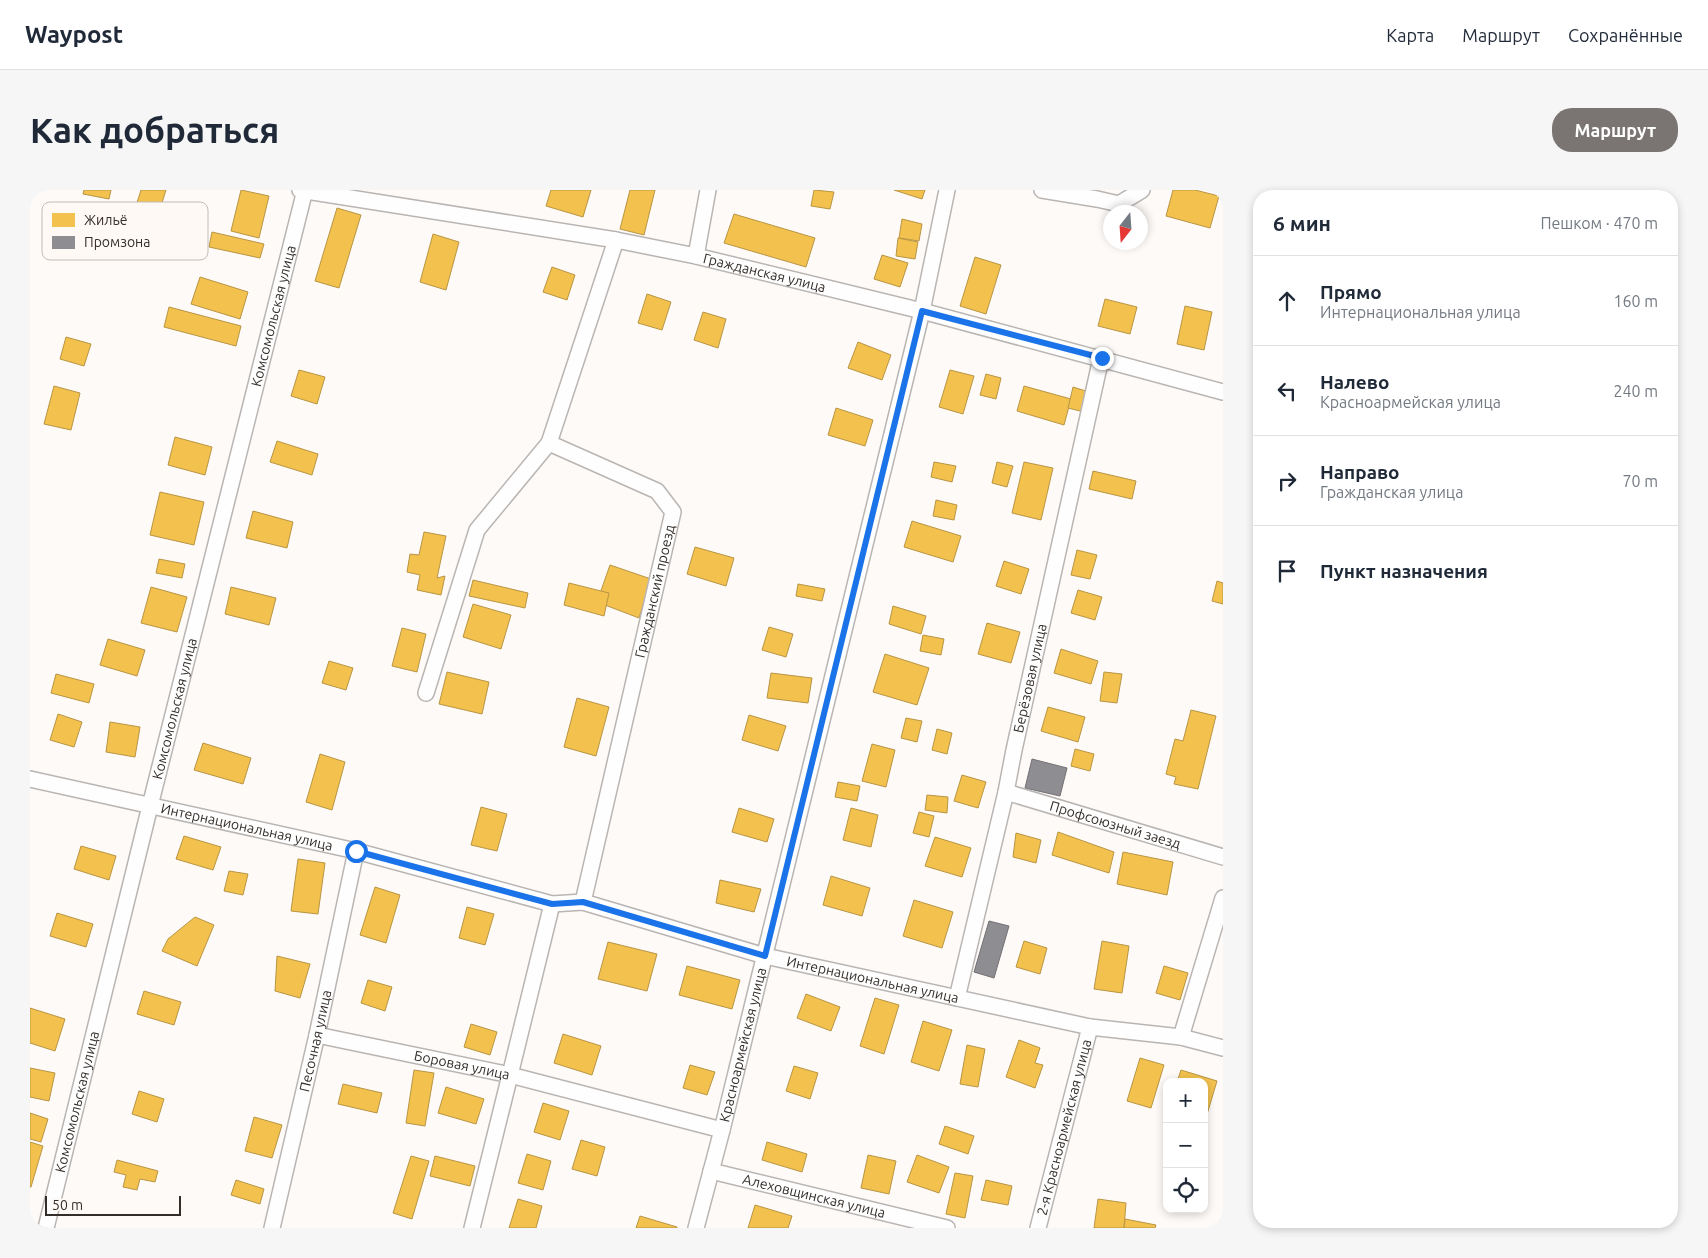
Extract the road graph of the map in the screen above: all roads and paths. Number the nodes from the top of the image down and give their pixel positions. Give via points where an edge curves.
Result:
1 (304, 190) edge
2 (708, 190) edge
3 (947, 190) edge
4 (1042, 190) edge
5 (1142, 190) edge
6 (616, 240) junction
7 (696, 256) junction
8 (922, 311) junction
9 (1102, 358) junction
10 (1223, 392) edge
11 (549, 443) junction
12 (426, 693) dead end
13 (30, 779) edge
14 (1006, 792) junction
15 (150, 806) junction
16 (356, 851) junction
17 (1223, 857) edge
18 (1223, 898) edge
19 (583, 902) junction
20 (552, 904) junction
21 (765, 956) junction
22 (957, 998) junction
23 (1090, 1027) junction
24 (317, 1035) junction
25 (1182, 1037) junction
26 (1223, 1048) edge
27 (510, 1075) junction
28 (722, 1130) junction
29 (711, 1171) junction
30 (46, 1228) edge
31 (272, 1228) edge
32 (472, 1228) edge
33 (696, 1228) edge
34 (947, 1228) edge
35 (1038, 1228) edge

1 - 6 street, Гражданская улица
1 - 15 street, Комсомольская улица
2 - 7 street
3 - 8 street, Красноармейская улица
4 - 5 street via 1119,204
6 - 7 street, Гражданская улица
6 - 11 street
7 - 8 street, Гражданская улица
8 - 9 street, Гражданская улица
8 - 21 street, Красноармейская улица
9 - 10 street, Гражданская улица
9 - 14 street, Берёзовая улица
11 - 12 street via 476,530
11 - 19 street, Гражданский проезд via 657,491 673,512
13 - 15 street, Интернациональная улица
14 - 17 street, Профсоюзный заезд
14 - 22 street, Берёзовая улица
15 - 16 street, Интернациональная улица
15 - 30 street, Комсомольская улица
16 - 20 street, Интернациональная улица
16 - 24 street, Песочная улица
18 - 25 street
19 - 20 street, Интернациональная улица
19 - 21 street, Интернациональная улица
20 - 27 street
21 - 22 street, Интернациональная улица
21 - 28 street, Красноармейская улица
22 - 23 street, Интернациональная улица
23 - 25 street, Интернациональная улица
23 - 35 street, 2-я Красноармейская улица
24 - 27 street, Боровая улица
24 - 31 street, Песочная улица
25 - 26 street, Интернациональная улица
27 - 28 street
27 - 32 street, Боровая улица
28 - 29 street, Красноармейская улица
29 - 33 street, Красноармейская улица
29 - 34 street, Алеховщинская улица

